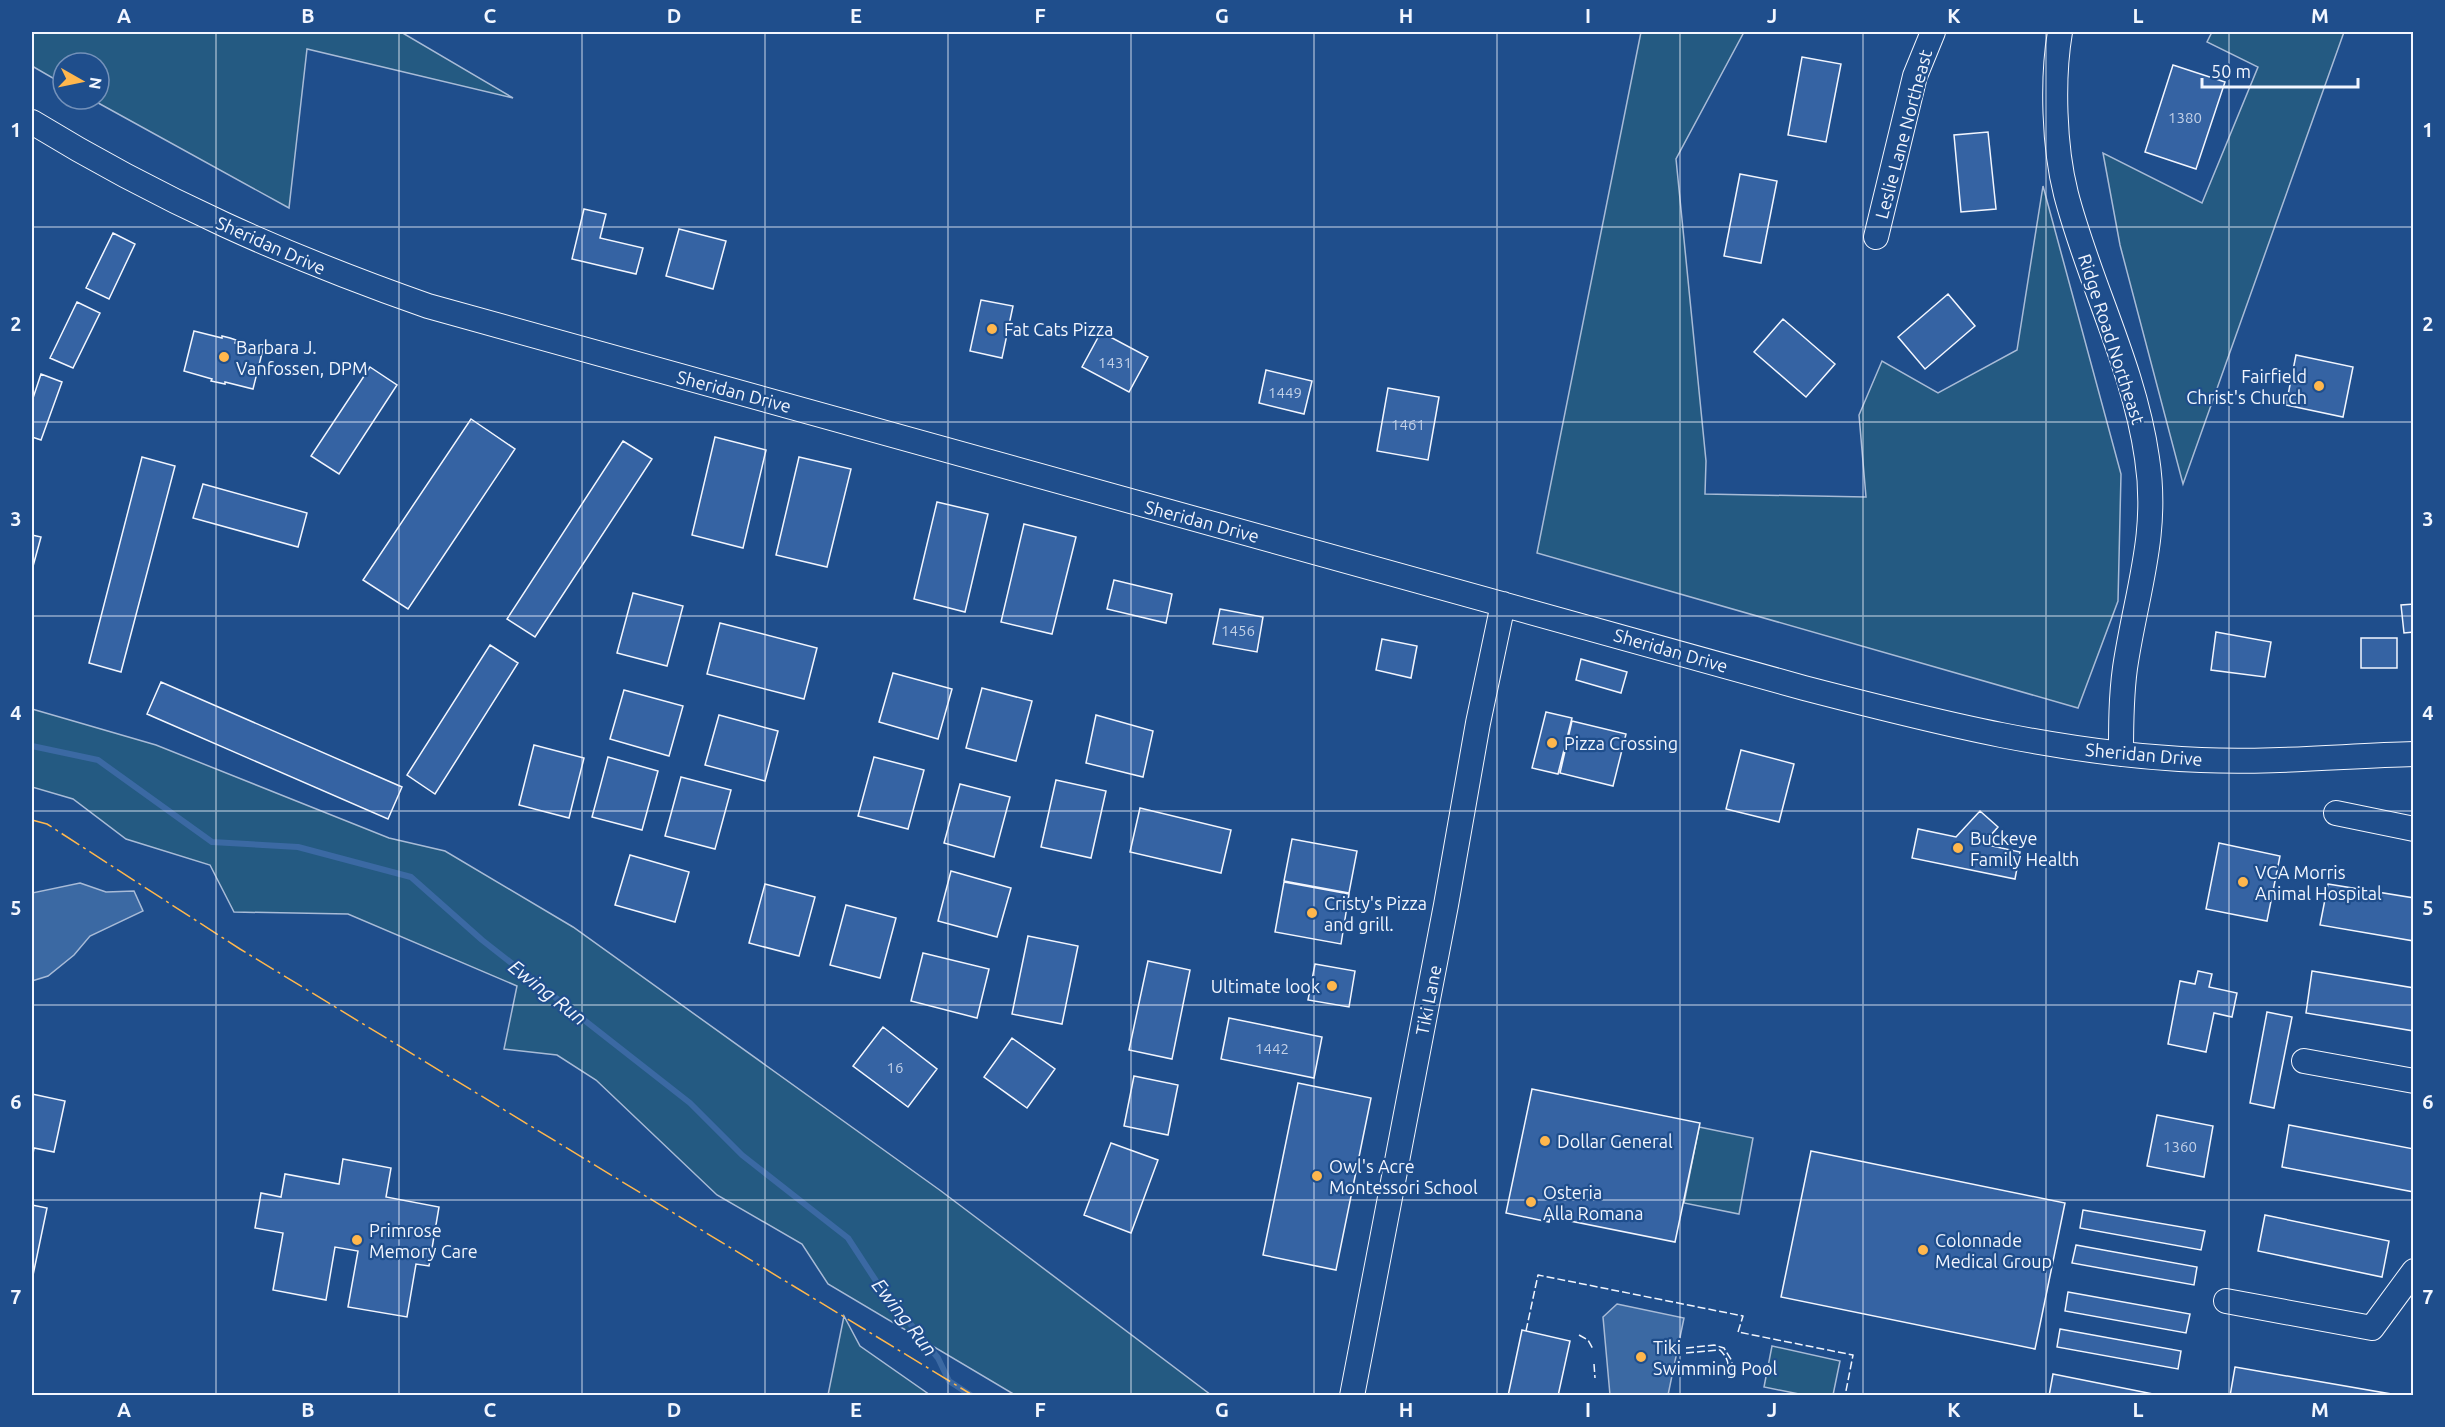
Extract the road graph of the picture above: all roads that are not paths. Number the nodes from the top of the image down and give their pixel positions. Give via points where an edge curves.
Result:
1 (1933, 32) edge
2 (2061, 32) edge
3 (32, 122) edge
4 (1876, 237) dead end
5 (1503, 604) junction
6 (2121, 754) junction
7 (2414, 754) edge
8 (2336, 813) dead end
9 (2414, 829) edge
10 (2304, 1061) dead end
11 (2414, 1081) edge
12 (2414, 1271) edge
13 (2226, 1301) dead end
14 (1352, 1395) edge

1 - 4 street, Leslie Lane Northeast via 1915,76
2 - 6 street, Ridge Road Northeast via 2056,99 2066,191 2133,396 2150,487 2149,548 2125,668
3 - 5 street, Sheridan Drive via 93,160 254,240 428,306
5 - 6 street, Sheridan Drive via 1939,723
5 - 14 street, Tiki Lane
6 - 7 street, Sheridan Drive via 2200,760
8 - 9 street
10 - 11 street
12 - 13 street via 2372,1328

